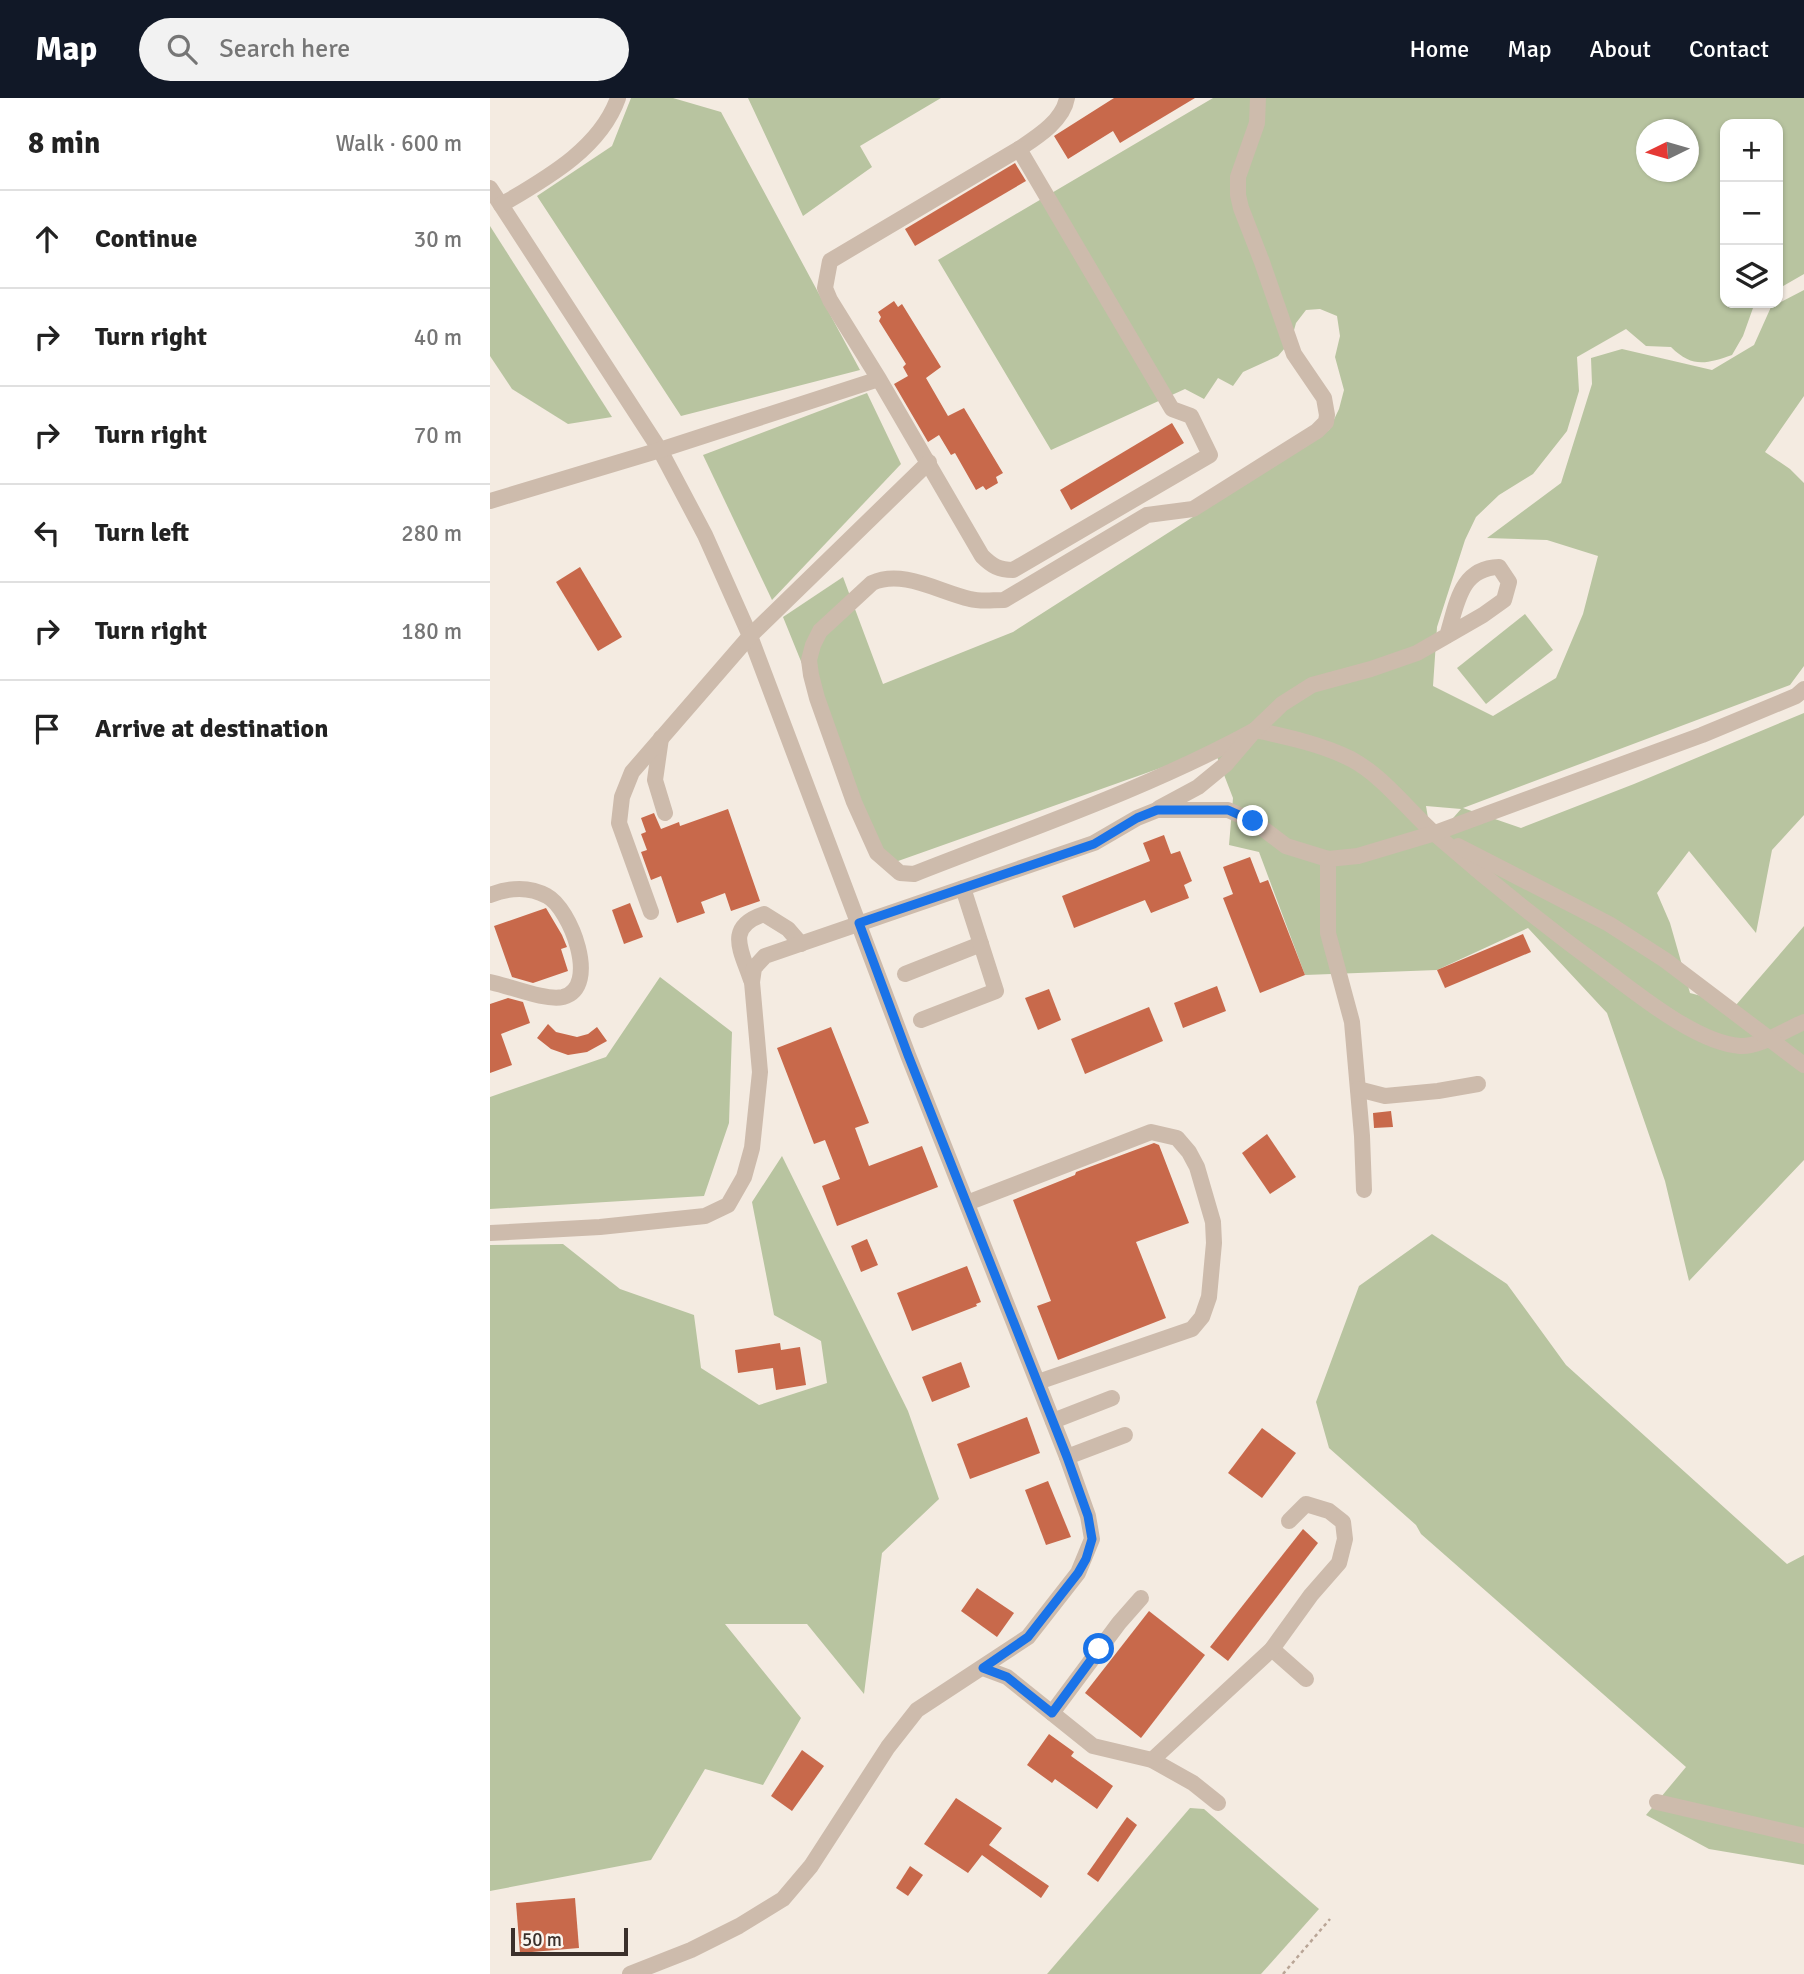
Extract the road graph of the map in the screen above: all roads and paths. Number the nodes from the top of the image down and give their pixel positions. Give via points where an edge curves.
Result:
1 (618, 98) edge
2 (1067, 98) edge
3 (1258, 98) edge
4 (1019, 149) junction
5 (490, 188) edge
6 (501, 205) junction
7 (879, 379) junction
8 (660, 450) junction
9 (929, 462) junction
10 (490, 501) edge
11 (750, 636) junction
12 (1447, 636) junction
13 (1804, 689) edge
14 (1255, 730) junction
15 (661, 738) junction
16 (1157, 810) junction
17 (665, 813) dead end
18 (1435, 833) junction
19 (1328, 859) junction
20 (963, 888) junction
21 (490, 895) edge
22 (651, 912) dead end
23 (859, 923) junction
24 (788, 929) junction
25 (801, 944) junction
26 (981, 944) junction
27 (782, 951) junction
28 (742, 952) junction
29 (760, 962) junction
30 (905, 974) dead end
31 (490, 982) edge
32 (752, 982) junction
33 (921, 1020) dead end
34 (1804, 1022) edge
35 (1768, 1038) junction
36 (1804, 1065) edge
37 (1478, 1084) dead end
38 (1358, 1089) junction
39 (1364, 1190) dead end
40 (967, 1203) junction
41 (490, 1233) edge
42 (1038, 1382) junction
43 (1112, 1398) dead end
44 (1053, 1421) junction
45 (1125, 1435) dead end
46 (1067, 1457) junction
47 (1289, 1521) dead end
48 (1141, 1598) dead end
49 (1272, 1650) junction
50 (983, 1668) junction
51 (1306, 1679) dead end
52 (1052, 1713) junction
53 (1152, 1760) junction
54 (1657, 1802) dead end
55 (1218, 1803) dead end
56 (1804, 1836) edge
57 (1330, 1919) dead end
58 (631, 1974) edge
59 (1283, 1974) edge

1 - 6 lane via 585,148
2 - 4 lane via 1045,132
3 - 14 lane via 1257,123 1238,177 1241,208 1294,354 1324,398 1326,422 1193,509 1147,514 1004,600 969,599 903,579 872,583 820,631 810,660 817,698 854,802 877,853 900,873 914,874 1162,776
4 - 7 lane via 830,261 825,288
4 - 9 lane via 1172,409 1191,416 1210,455 1013,570 1002,570 982,556
5 - 6 lane
6 - 8 lane
7 - 8 lane
7 - 9 lane
8 - 10 lane
8 - 11 lane
9 - 11 lane
11 - 15 lane
11 - 23 lane
12 - 12 lane via 1504,600 1509,582 1499,567 1484,568 1468,580
12 - 14 lane via 1417,653 1312,685 1282,704
13 - 18 lane via 1702,735
14 - 16 lane via 1226,764 1198,787
14 - 18 lane via 1323,747 1352,760 1378,778
15 - 17 lane via 655,780
15 - 22 lane via 632,772 622,797 619,823
16 - 19 lane via 1228,810 1253,821 1286,846
16 - 20 lane via 1094,844
18 - 19 lane via 1358,856
18 - 35 lane via 1609,924
18 - 35 lane via 1533,917 1674,1020 1733,1045
19 - 38 lane via 1328,933 1352,1022
20 - 23 lane
20 - 26 lane
21 - 31 lane via 524,889 549,897 563,913 581,963 575,990 564,996 542,997
23 - 25 lane
23 - 40 lane
24 - 25 lane
24 - 27 lane
24 - 28 lane via 764,914 750,919 740,929
25 - 27 lane
26 - 30 lane
26 - 33 lane via 996,991
27 - 29 lane
28 - 29 lane
28 - 32 lane
29 - 32 lane
32 - 41 lane via 760,1072 752,1148 744,1177 728,1205 705,1216
34 - 35 lane
35 - 36 lane
37 - 38 lane via 1385,1096
38 - 39 lane
40 - 42 lane
40 - 42 lane via 1151,1132 1177,1138 1197,1167 1213,1222 1214,1243 1209,1297 1202,1317 1192,1329
42 - 44 lane
43 - 44 lane
44 - 46 lane
45 - 46 lane
46 - 50 lane via 1088,1516 1092,1539 1086,1559 1028,1637
47 - 49 lane via 1306,1504 1329,1511 1343,1522 1345,1539 1339,1563
48 - 52 lane
49 - 51 lane
49 - 53 lane
50 - 52 lane via 1007,1677
50 - 58 lane via 917,1710 888,1746 811,1866 783,1899 691,1950
52 - 53 lane via 1093,1746
53 - 55 lane
54 - 56 lane
57 - 59 path

